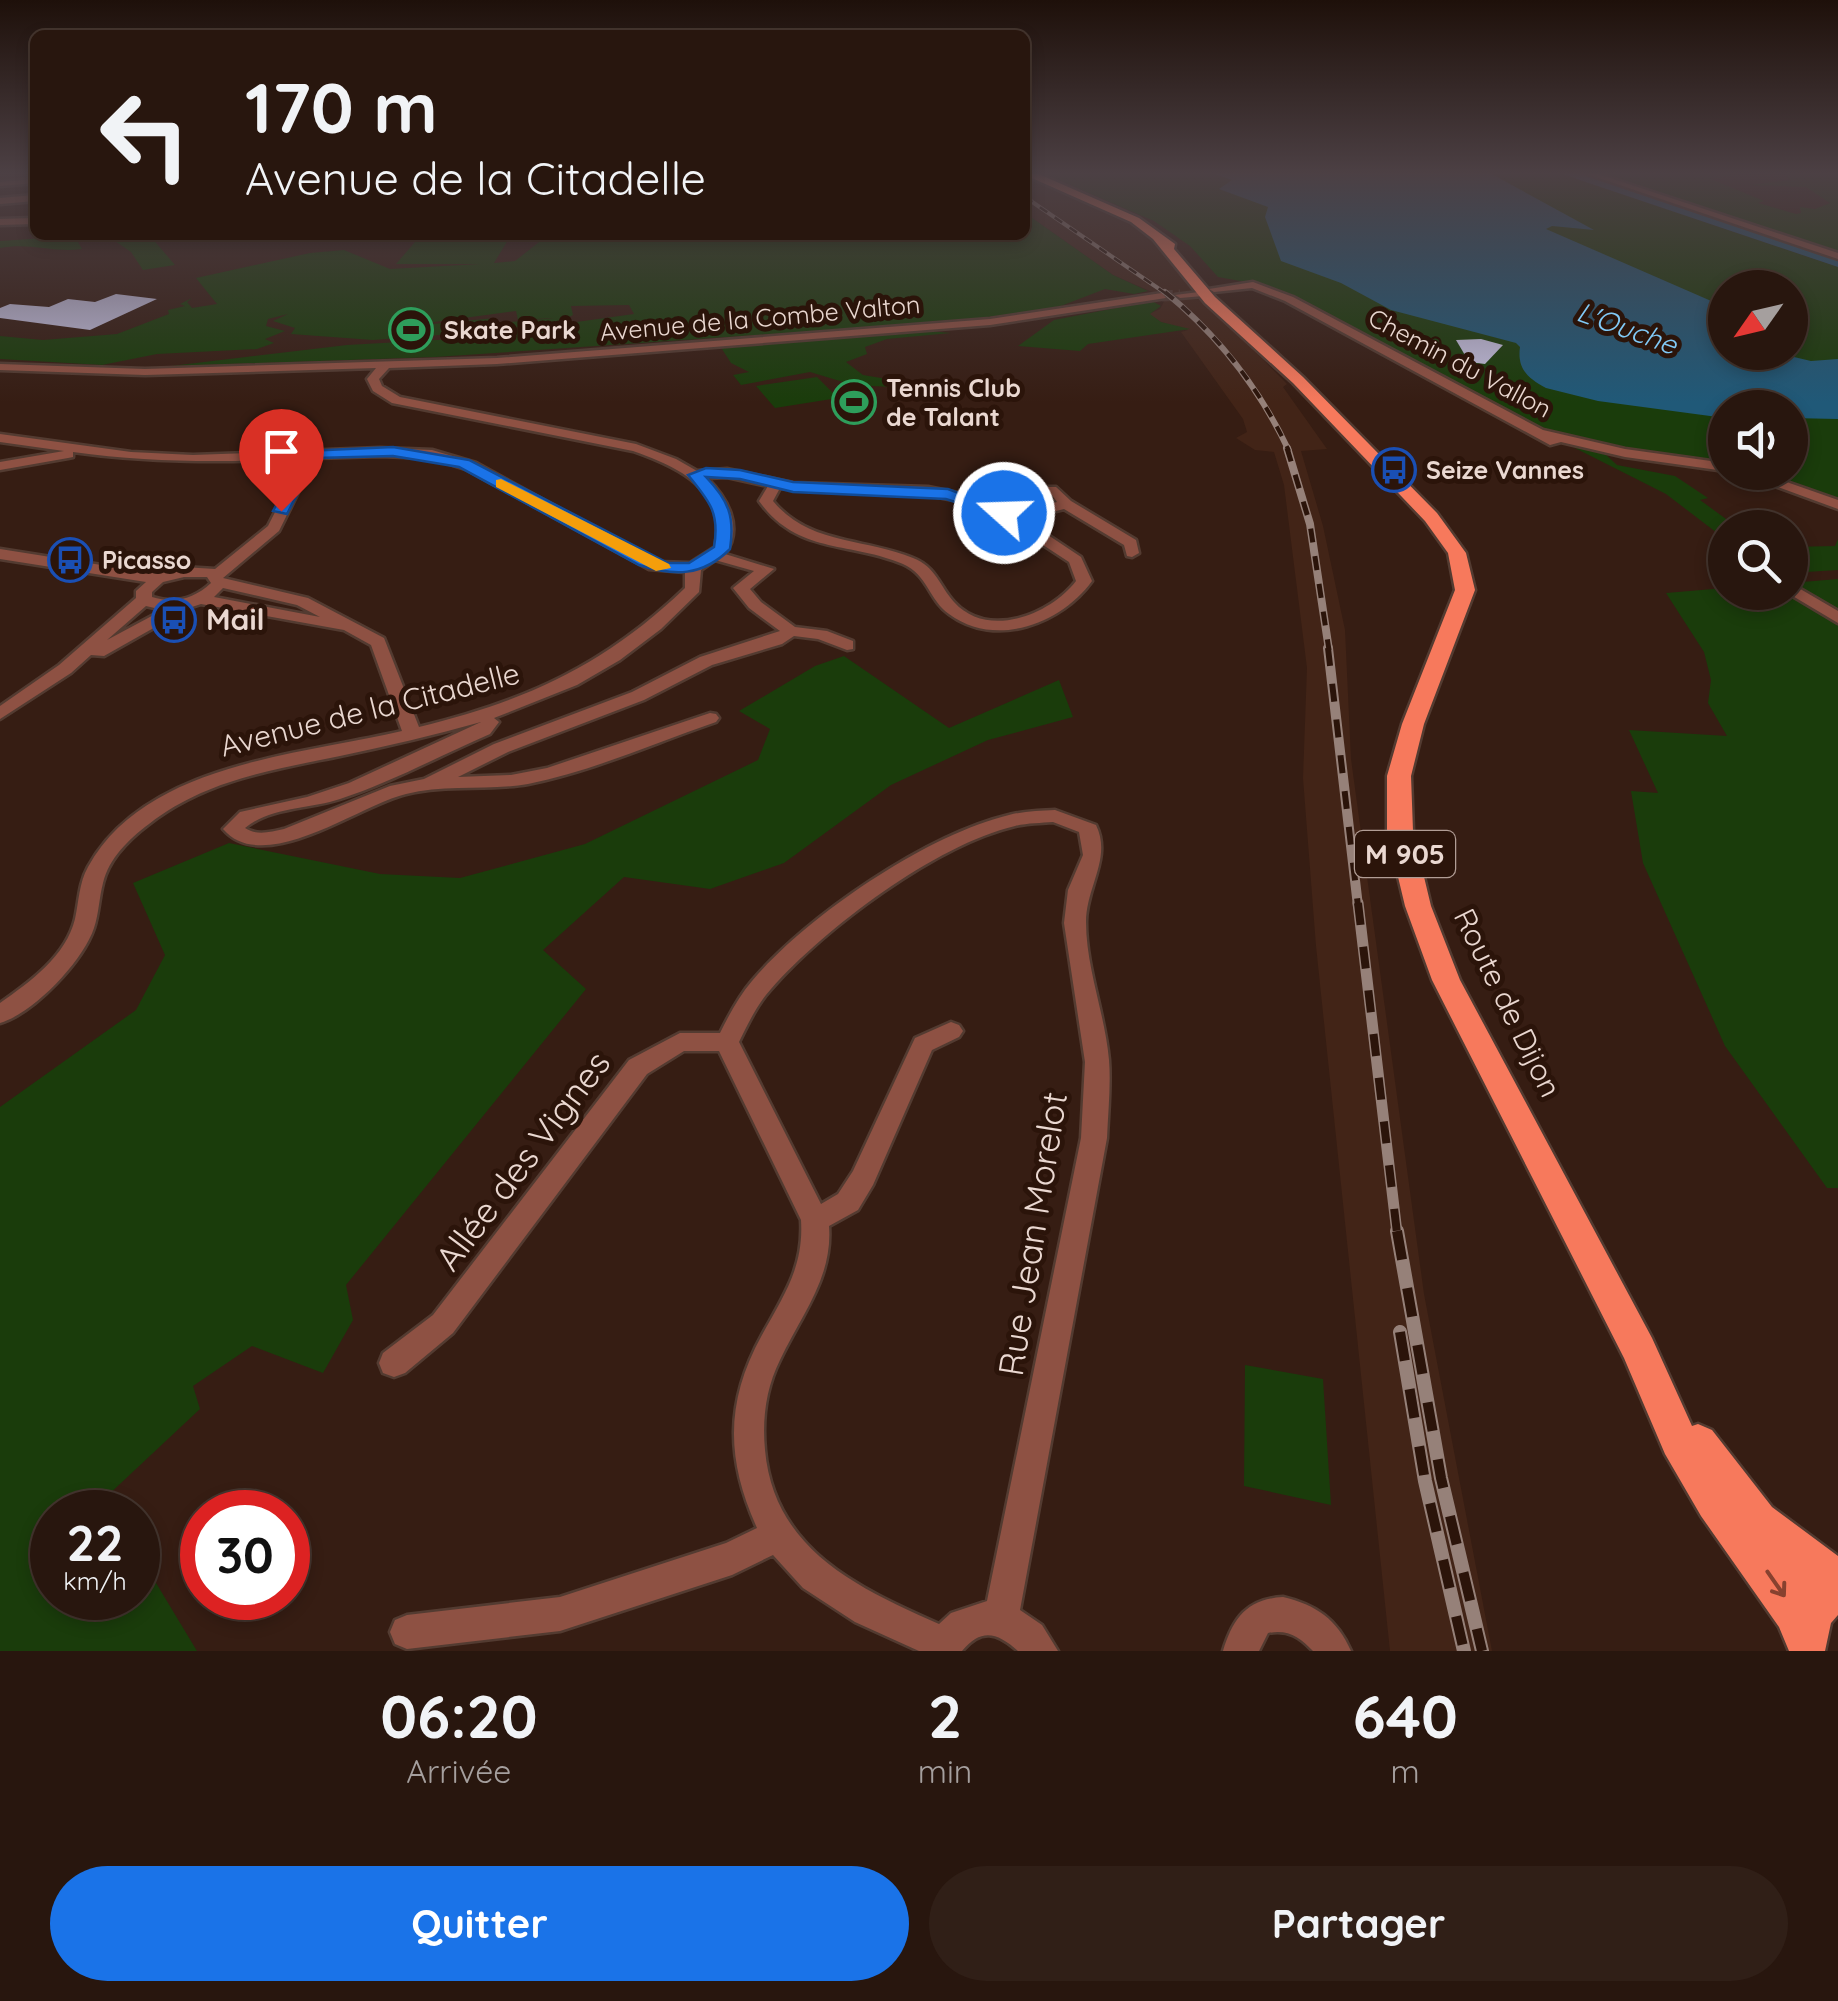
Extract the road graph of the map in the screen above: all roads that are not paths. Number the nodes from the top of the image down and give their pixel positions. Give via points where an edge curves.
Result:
1 (1168, 249) edge
2 (1170, 249) edge
3 (1209, 291) junction
4 (1180, 295) tunnel mouth
5 (1162, 296) tunnel mouth
6 (0, 366) edge
7 (384, 366) junction
8 (1298, 380) junction
9 (1536, 432) junction
10 (0, 438) edge
11 (1555, 442) dead end
12 (79, 448) junction
13 (310, 454) junction
14 (1708, 465) edge
15 (0, 466) edge
16 (696, 475) junction
17 (776, 484) junction
18 (1016, 490) dead end
19 (1795, 490) edge
20 (1066, 504) junction
21 (1838, 505) edge
22 (278, 518) junction
23 (1012, 518) junction
24 (1132, 554) dead end
25 (717, 556) junction
26 (1, 562) edge
27 (693, 568) junction
28 (182, 572) junction
29 (158, 579) junction
30 (218, 580) junction
31 (143, 597) junction
32 (1808, 599) edge
33 (193, 601) junction
34 (1838, 618) edge
35 (358, 629) junction
36 (784, 636) junction
37 (847, 645) dead end
38 (65, 669) junction
39 (0, 714) edge
40 (488, 716) junction
41 (710, 718) dead end
42 (413, 735) junction
43 (428, 785) junction
44 (0, 1015) edge
45 (951, 1031) dead end
46 (727, 1042) junction
47 (815, 1220) junction
48 (1639, 1350) junction
49 (394, 1363) dead end
50 (777, 1535) junction
51 (1838, 1578) edge
52 (1838, 1591) edge
53 (1000, 1618) junction
54 (407, 1632) dead end
55 (1807, 1646) edge
56 (944, 1648) edge
57 (1040, 1651) edge
58 (1241, 1651) edge
59 (1333, 1651) edge

1 - 3 main road, M 905
2 - 3 main road, M 905
3 - 4 street
3 - 8 main road, Route de Dijon / M 905
3 - 8 main road, Route de Dijon / M 905
3 - 9 street, Chemin du Vallon via 1289,299
5 - 7 street, Avenue de la Combe Valton via 990,322
6 - 7 street, Avenue de la Combe Valton via 145,372
7 - 16 street via 374,379 377,388 396,400 636,448
8 - 48 main road, Route de Dijon / M 905 via 1431,516 1459,558 1465,590 1399,776 1408,871 1452,993
9 - 11 street, Chemin du Vallon
9 - 14 street
10 - 12 street
12 - 13 street via 193,458
12 - 15 street
13 - 22 street
13 - 27 street via 393,451 450,458 654,566
16 - 17 street via 728,473
16 - 25 street via 727,520
17 - 23 street via 948,494
17 - 23 street via 766,501 790,526 912,562 936,580 956,612 989,624 1039,618 1084,580 1076,560
18 - 20 street via 1056,492
19 - 21 street
20 - 23 street
20 - 24 street via 1131,543
22 - 28 street
22 - 30 street
25 - 27 street
25 - 36 street via 766,569 740,588
26 - 29 street
26 - 31 street via 109,581
27 - 40 street, Avenue de la Citadelle via 693,589 630,649 570,684
28 - 29 street
28 - 30 street
29 - 31 street
30 - 33 street
30 - 35 street via 302,601
31 - 33 street via 160,605
31 - 38 street
32 - 34 street
33 - 35 street
33 - 38 street
35 - 42 street via 384,650
36 - 37 street via 821,634
36 - 43 street via 706,661
38 - 39 street
40 - 42 street, Avenue de la Citadelle
40 - 43 street via 484,730 403,770 318,800 245,816 233,829 247,838 286,834
41 - 43 street via 553,773
42 - 44 street, Avenue de la Citadelle via 242,770 176,797 128,831 97,870 72,948
45 - 47 street via 923,1044 848,1202
46 - 47 street
46 - 49 street, Allée des Vignes via 680,1042 638,1067 443,1324
46 - 53 street, Rue Jean Morelot via 762,985 870,890 992,827 1046,813 1088,829 1093,855 1075,923 1097,1062 1094,1138
47 - 50 street via 815,1267 762,1365 752,1398 751,1481
48 - 51 main road, Route de Dijon / M 905 via 1744,1509 1783,1544
48 -> 55 main road, Route de Dijon / M 905 via 1702,1483 1788,1601
50 - 54 street via 732,1558 560,1614
50 - 56 street via 804,1568 842,1596
52 - 55 main road via 1812,1611
53 - 56 street via 969,1621
53 - 57 street via 1030,1634
58 - 59 street via 1248,1628 1284,1612 1312,1624

